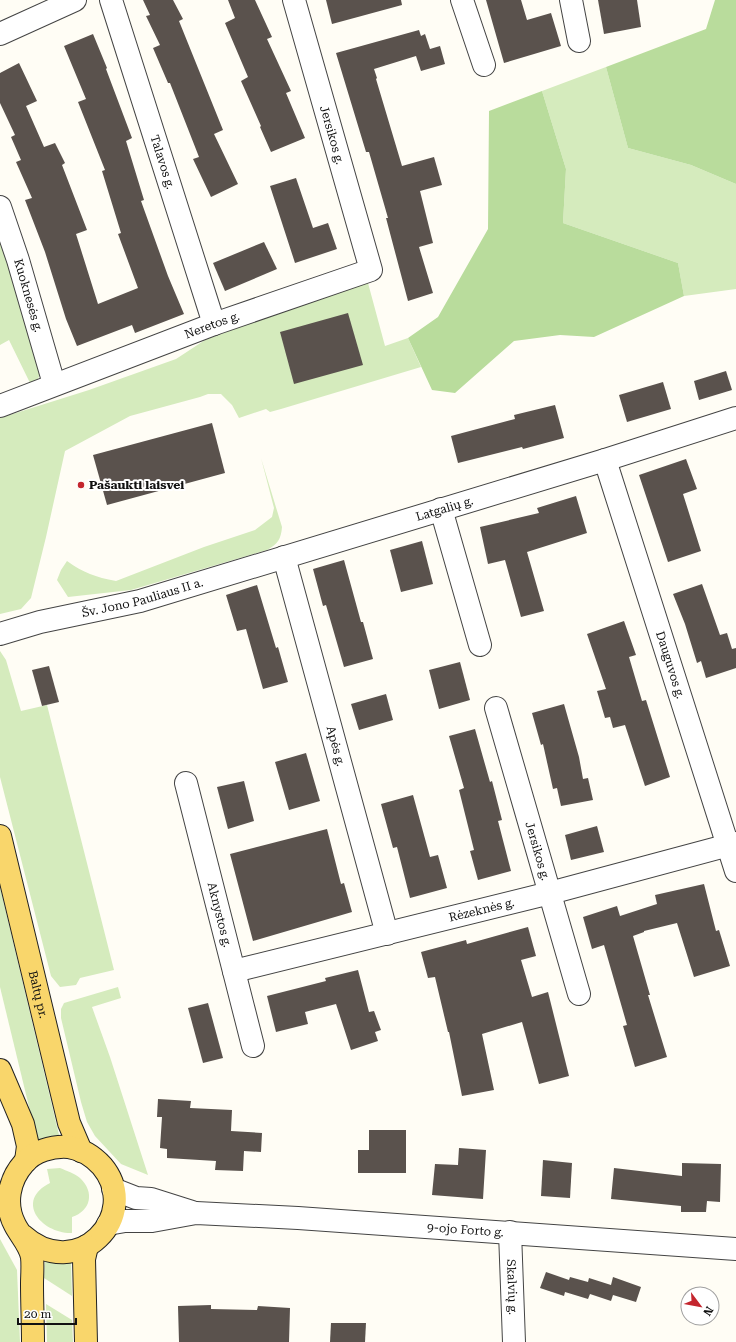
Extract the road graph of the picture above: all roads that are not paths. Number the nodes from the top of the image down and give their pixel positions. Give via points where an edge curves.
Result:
1 (75, 0) edge
2 (111, 0) edge
3 (294, 0) edge
4 (462, 0) edge
5 (571, 0) edge
6 (0, 34) edge
7 (579, 41) dead end
8 (484, 65) dead end
9 (0, 207) edge
10 (371, 270) joint
11 (214, 324) junction
12 (54, 384) junction
13 (0, 406) edge
14 (736, 418) edge
15 (605, 460) junction
16 (441, 509) junction
17 (284, 557) junction
18 (0, 634) edge
19 (480, 645) dead end
20 (496, 708) dead end
21 (186, 783) dead end
22 (0, 836) edge
23 (732, 845) edge
24 (736, 871) edge
25 (550, 893) junction
26 (387, 934) junction
27 (234, 971) junction
28 (579, 994) dead end
29 (253, 1046) dead end
30 (0, 1070) edge
31 (81, 1151) junction
32 (26, 1161) junction
33 (6, 1181) edge
34 (113, 1189) junction
35 (5, 1212) edge
36 (196, 1213) junction
37 (108, 1224) junction
38 (510, 1232) junction
39 (22, 1235) junction
40 (87, 1246) junction
41 (736, 1249) edge
42 (33, 1342) edge
43 (86, 1342) edge
44 (514, 1342) edge

1 - 6 street
2 - 11 street, Talavos g.
3 - 10 street, Jersikos g.
4 - 8 street
5 - 7 street
9 - 12 street, Kuoknesės g.
10 - 11 street, Neretos g.
11 - 12 street, Neretos g.
12 - 13 street
14 - 15 street, Latgalių g.
15 - 16 street, Latgalių g.
15 - 23 street, Dauguvos g.
16 - 17 street, Latgalių g.
16 - 19 street
17 - 18 street, Šv. Jono Pauliaus II a. via 140,601 40,622
17 - 26 street, Apės g.
20 - 25 street, Jersikos g.
21 - 27 street, Aknystos g.
22 - 31 main road, Baltų pr. via 69,1123
23 - 24 street, Dauguvos g.
23 - 25 street, Rėzeknės g.
25 - 26 street, Rėzeknės g.
25 - 28 street, Jersikos g.
26 - 27 street, Rėzeknės g.
27 - 29 street, Aknystos g.
30 - 32 main road via 23,1124 28,1146
31 - 32 main road via 58,1147 46,1149
31 - 34 main road via 102,1166
32 - 33 main road
33 - 35 main road via 9,1204
34 - 36 street, 9-ojo Forto g. via 136,1198 151,1199
34 - 37 main road via 113,1207
35 - 39 main road
36 - 37 street, 9-ojo Forto g. via 152,1221
36 - 38 street, 9-ojo Forto g.
37 - 40 main road via 103,1233
38 - 41 street, 9-ojo Forto g.
38 - 44 street, Skalvių g.
39 - 40 main road via 31,1243 53,1252 65,1253
39 - 42 main road via 32,1256
40 - 43 main road via 84,1259

